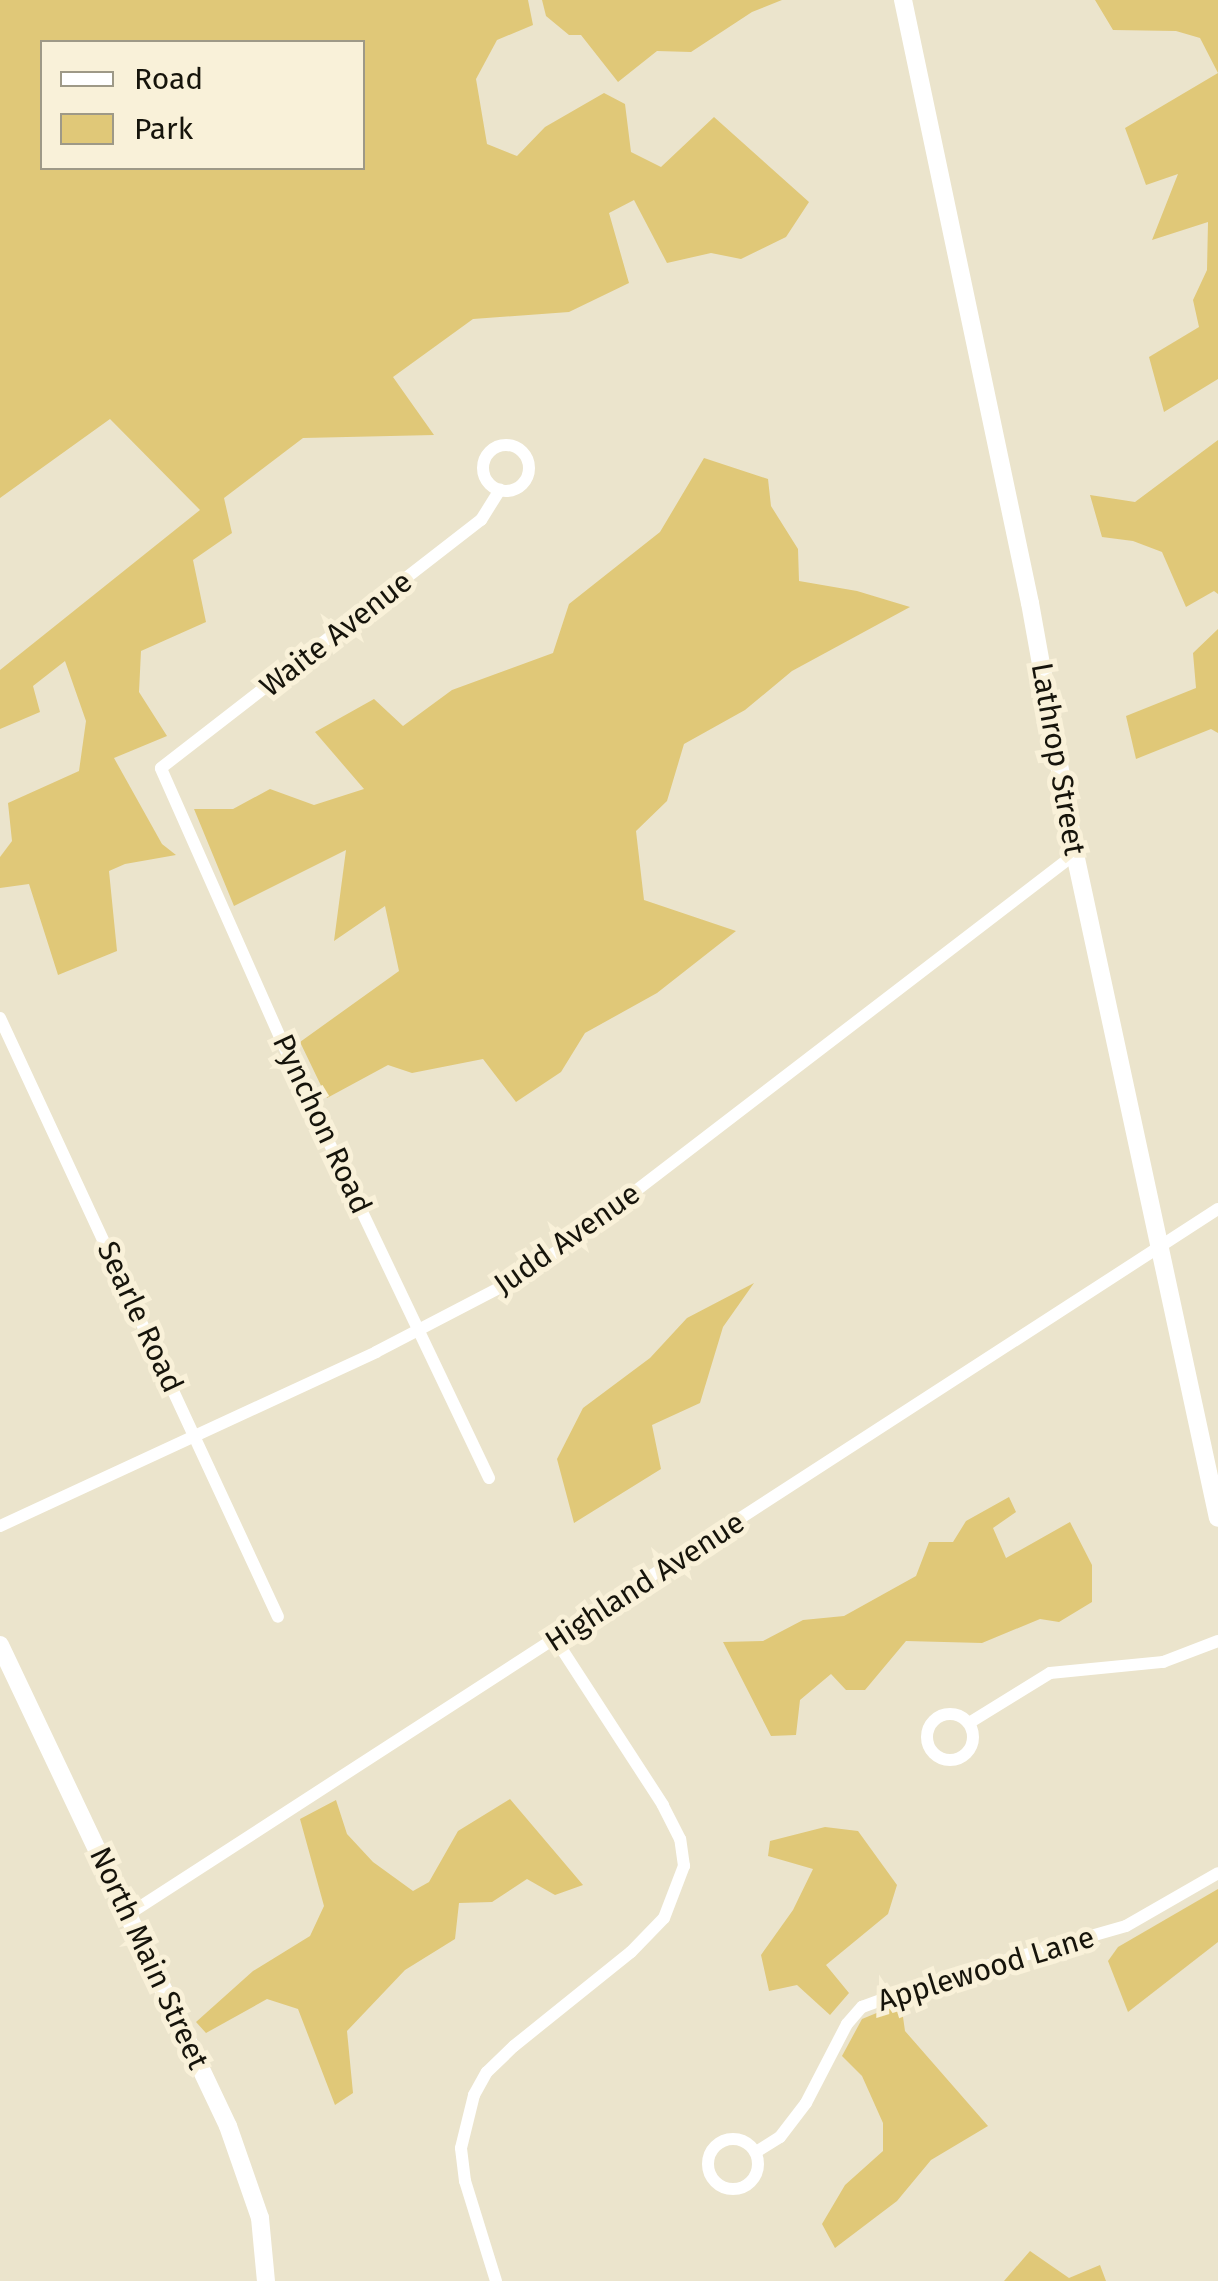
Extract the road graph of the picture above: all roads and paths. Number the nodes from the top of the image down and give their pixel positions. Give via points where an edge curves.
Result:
1 (902, 0) edge
2 (500, 490) dead end
3 (161, 768) joint
4 (1075, 854) junction
5 (0, 1018) edge
6 (1218, 1210) edge
7 (1158, 1248) junction
8 (420, 1330) junction
9 (196, 1436) junction
10 (488, 1478) dead end
11 (1218, 1518) edge
12 (0, 1526) edge
13 (278, 1618) dead end
14 (556, 1640) junction
15 (1218, 1642) edge
16 (0, 1646) edge
17 (969, 1723) dead end
18 (1218, 1872) edge
19 (130, 1914) junction
20 (756, 2152) junction
21 (266, 2281) edge
22 (496, 2281) edge

1 - 4 street, Lathrop Street via 1030,603
2 - 3 street, Waite Avenue via 481,520
3 - 8 street, Pynchon Road
4 - 7 street, Lathrop Street
4 - 8 street, Judd Avenue via 556,1252
5 - 9 street, Searle Road
6 - 7 street, Highland Avenue
7 - 11 street, Lathrop Street
7 - 14 street, Highland Avenue
8 - 9 street, Judd Avenue
8 - 10 street, Pynchon Road
9 - 12 street, Judd Avenue
9 - 13 street, Searle Road
14 - 19 street, Highland Avenue
14 - 22 street via 663,1806 680,1839 684,1866 664,1918 514,2046 474,2095 461,2148
15 - 17 street via 1163,1662 1050,1673
16 - 19 street, North Main Street
18 - 20 street, Applewood Lane via 1126,1926 862,2007 806,2103 780,2137
19 - 21 street, North Main Street via 250,2181
20 - 20 street, Applewood Lane via 755,2177 742,2188 712,2179 710,2155 720,2142 736,2139

